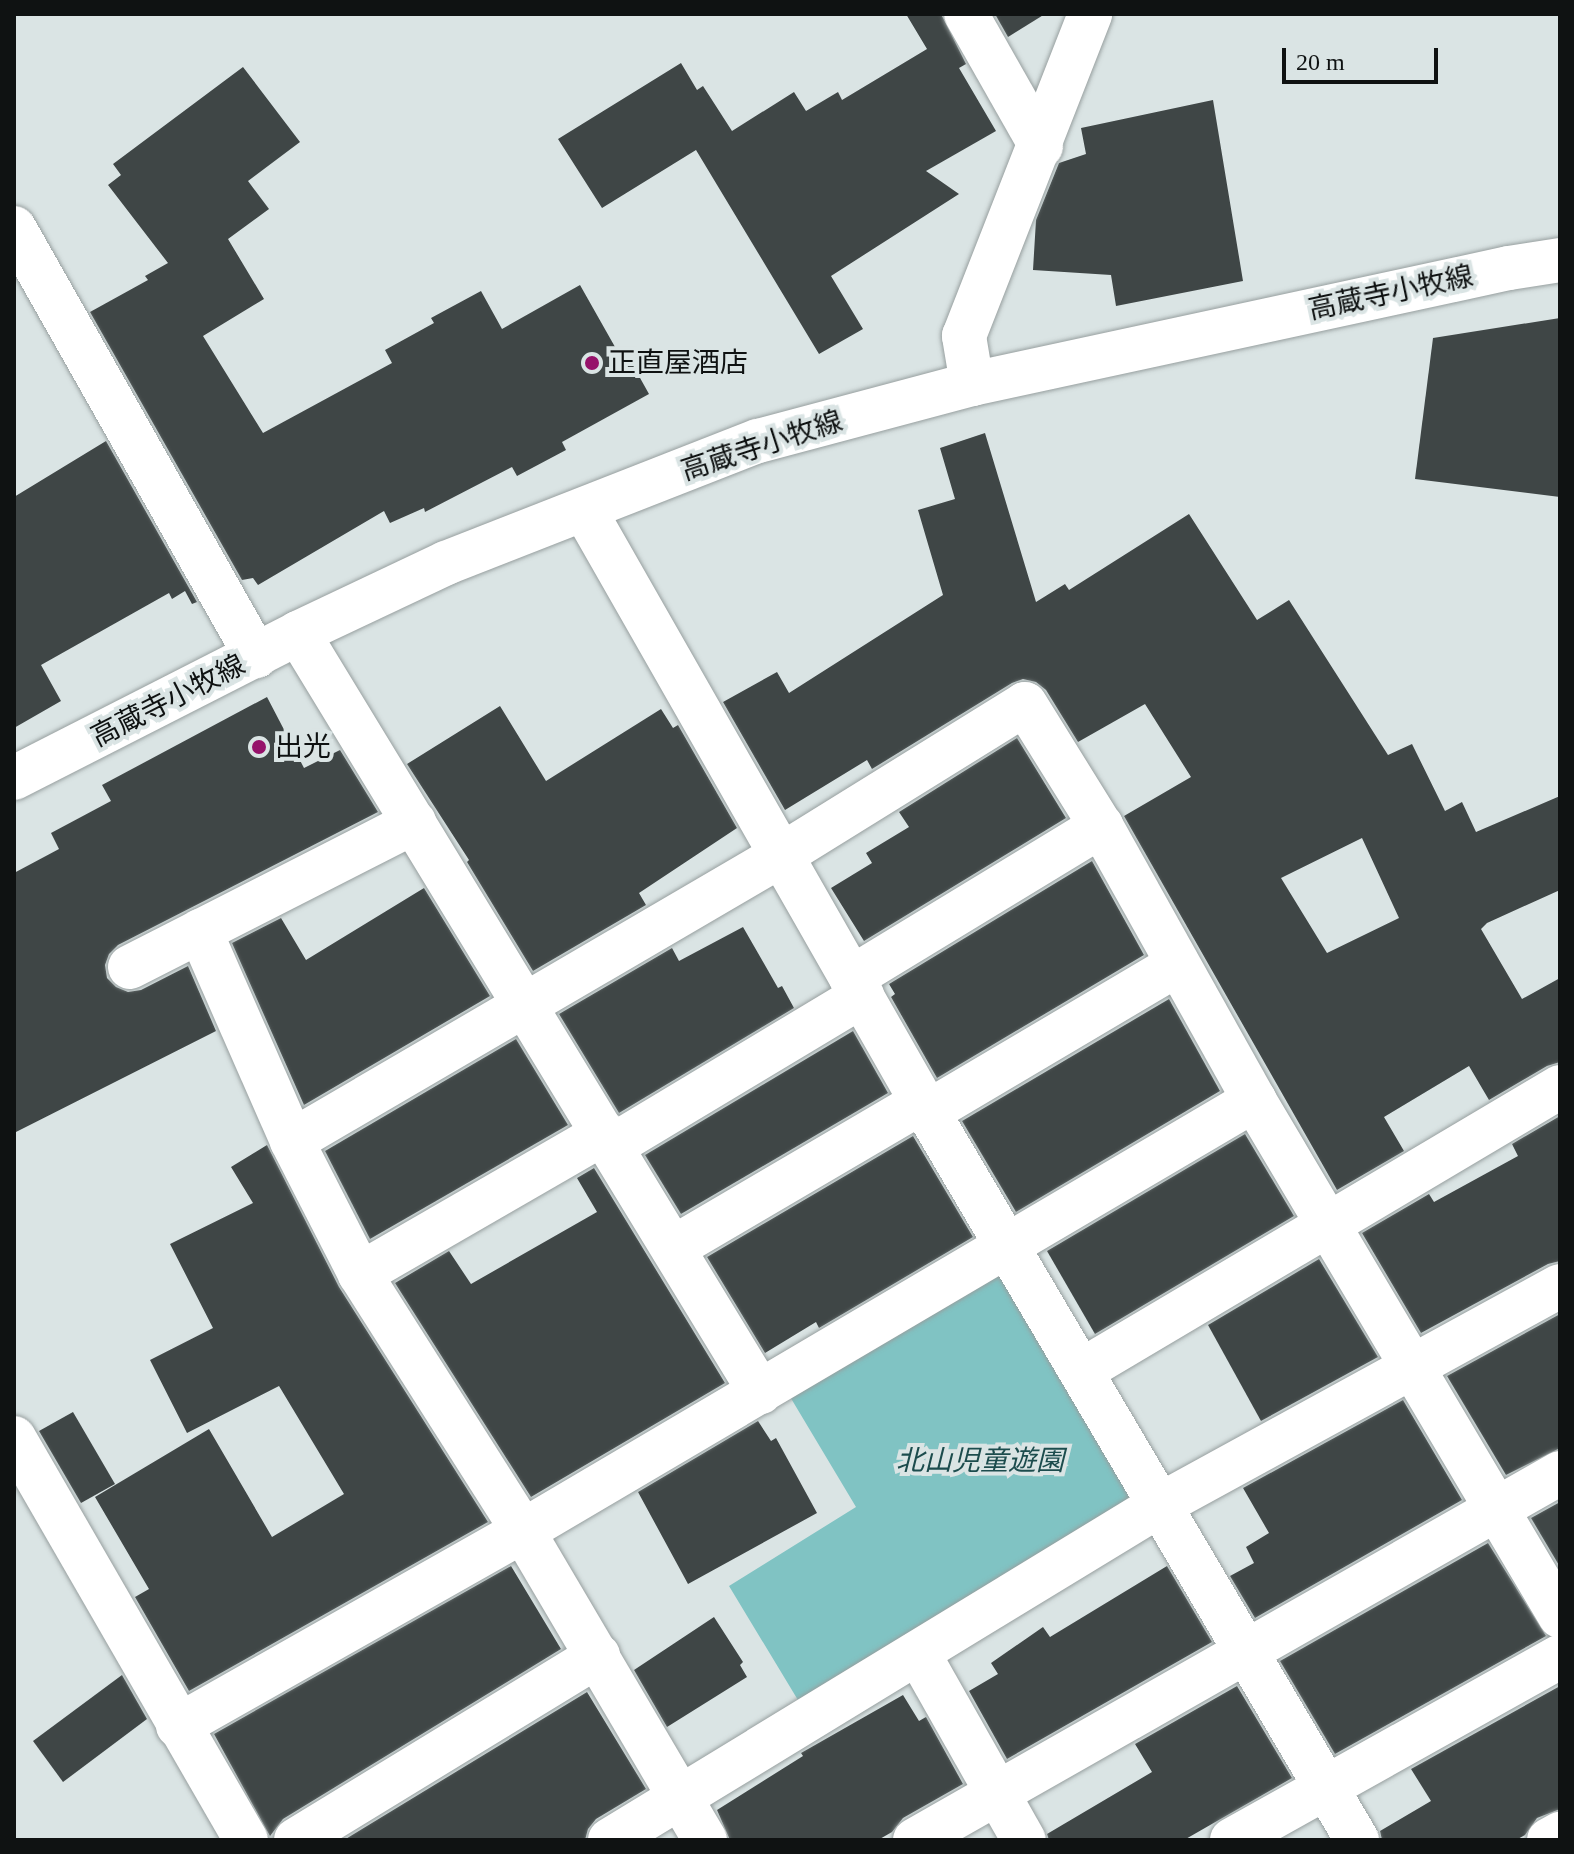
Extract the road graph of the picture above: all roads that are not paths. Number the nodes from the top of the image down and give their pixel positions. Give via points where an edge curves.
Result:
1 (966, 14) edge
2 (1090, 14) edge
3 (1041, 146) junction
4 (14, 228) edge
5 (1560, 260) edge
6 (972, 384) junction
7 (585, 511) junction
8 (298, 633) junction
9 (256, 656) junction
10 (14, 778) edge
11 (414, 822) junction
12 (1101, 826) junction
13 (780, 856) junction
14 (200, 931) junction
15 (1177, 965) junction
16 (130, 967) dead end
17 (856, 987) junction
18 (527, 1004) junction
19 (1560, 1087) edge
20 (1254, 1100) junction
21 (925, 1107) junction
22 (608, 1139) junction
23 (292, 1141) junction
24 (1328, 1223) junction
25 (673, 1248) junction
26 (1007, 1248) junction
27 (360, 1274) junction
28 (1560, 1286) edge
29 (1413, 1368) junction
30 (1081, 1371) junction
31 (760, 1392) junction
32 (14, 1438) edge
33 (1560, 1473) edge
34 (1158, 1506) junction
35 (1497, 1509) junction
36 (523, 1531) junction
37 (1560, 1616) edge
38 (1243, 1651) junction
39 (918, 1653) junction
40 (598, 1656) junction
41 (1560, 1657) edge
42 (178, 1726) junction
43 (1323, 1788) junction
44 (995, 1792) junction
45 (683, 1798) junction
46 (1560, 1834) edge
47 (246, 1840) edge
48 (296, 1840) edge
49 (610, 1840) edge
50 (705, 1840) edge
51 (915, 1840) edge
52 (1024, 1840) edge
53 (1232, 1840) edge
54 (1357, 1840) edge
55 (1549, 1840) edge

1 - 3 street
2 - 3 street
3 - 6 street via 964,336
4 - 9 street
5 - 6 street, 高蔵寺小牧線
6 - 7 street, 高蔵寺小牧線 via 758,441
7 - 8 street, 高蔵寺小牧線 via 446,563
7 - 13 street
8 - 9 street, 高蔵寺小牧線
8 - 11 street
9 - 10 street, 高蔵寺小牧線
11 - 14 street
11 - 18 street
12 - 13 street via 1025,704
12 - 15 street
12 - 17 street
13 - 17 street
13 - 18 street
14 - 16 street
14 - 23 street
15 - 20 street
15 - 21 street
17 - 21 street
17 - 22 street
18 - 22 street
18 - 23 street
19 - 24 street
20 - 24 street
20 - 26 street
21 - 25 street
21 - 26 street
22 - 25 street
22 - 27 street
23 - 27 street
24 - 29 street
24 - 30 street
25 - 31 street
26 - 30 street
26 - 31 street
27 - 36 street
28 - 29 street
29 - 34 street
29 - 35 street
30 - 34 street
31 - 36 street
32 - 42 street
33 - 35 street
34 - 38 street
34 - 39 street
35 - 37 street
35 - 38 street
36 - 40 street
36 - 42 street
38 - 43 street
38 - 44 street
39 - 44 street
39 - 45 street
40 - 45 street
40 - 48 street
41 - 43 street
42 - 47 street
43 - 53 street
43 - 54 street
44 - 51 street
44 - 52 street
45 - 49 street
45 - 50 street
46 - 55 street

